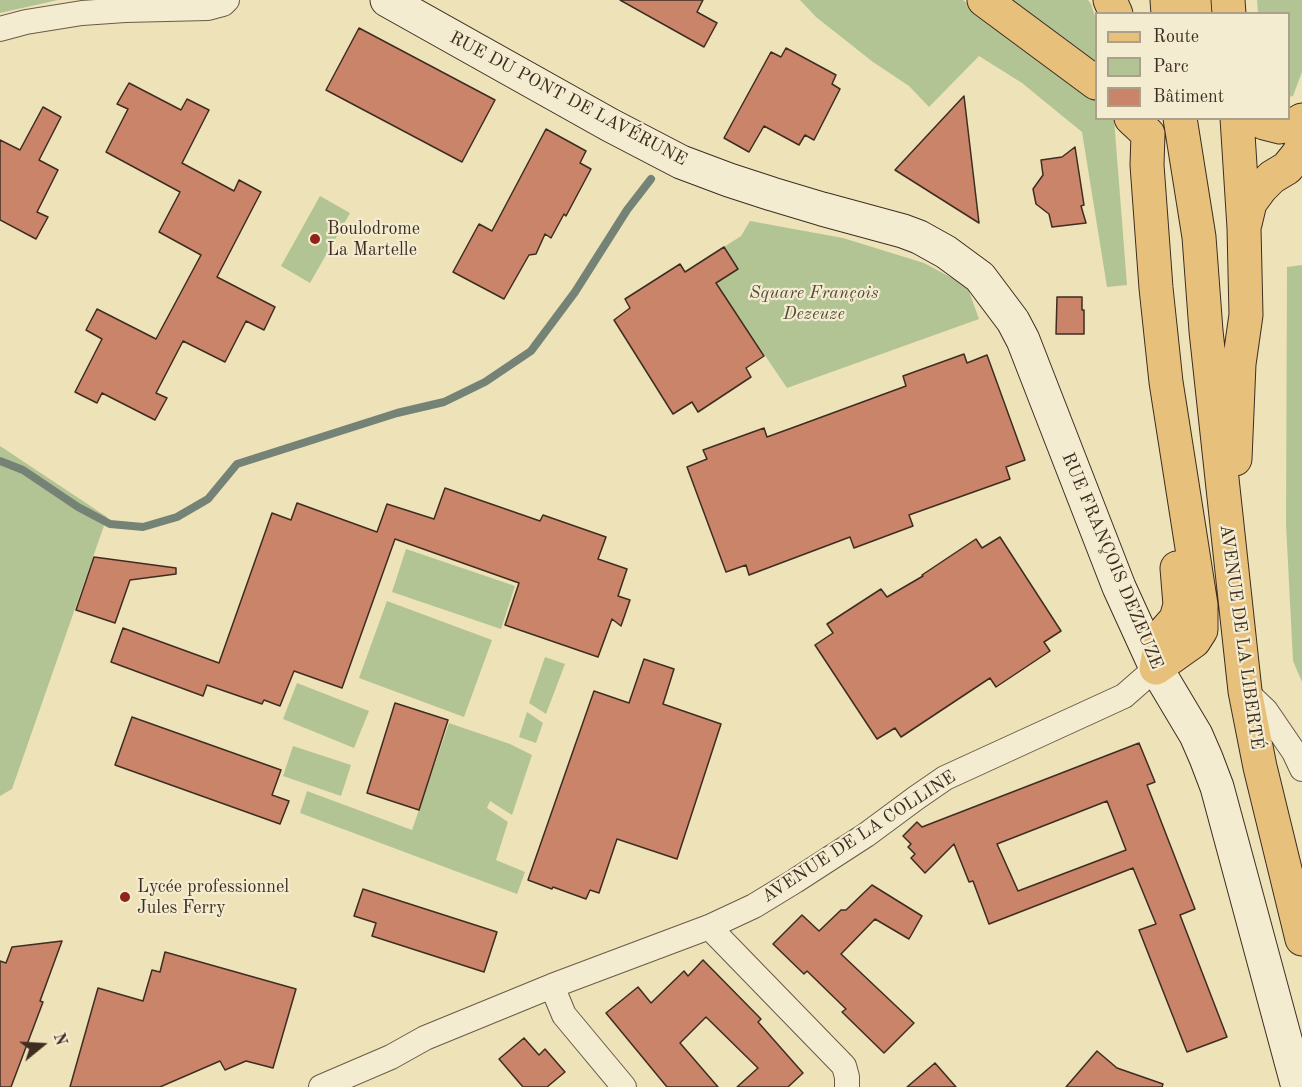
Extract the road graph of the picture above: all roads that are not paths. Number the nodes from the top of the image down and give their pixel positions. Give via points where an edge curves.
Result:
1 (228, 0) edge
2 (387, 0) edge
3 (984, 0) edge
4 (0, 28) edge
5 (1095, 82) edge
6 (1180, 120) edge
7 (1200, 120) edge
8 (1237, 120) edge
9 (1259, 120) edge
10 (1302, 120) edge
11 (1138, 122) edge
12 (1302, 145) edge
13 (822, 209) joint
14 (1244, 228) junction
15 (1199, 237) junction
16 (1206, 331) junction
17 (1230, 557) junction
18 (1156, 668) junction
19 (1245, 691) junction
20 (1302, 770) edge
21 (709, 927) junction
22 (1302, 939) edge
23 (552, 986) junction
24 (321, 1087) edge
25 (624, 1087) edge
26 (847, 1087) edge
27 (1298, 1087) edge

1 - 4 street via 208,8 82,14
2 - 13 street, RUE DU PONT DE LAVÉRUNE via 681,162
3 - 5 main road
6 - 15 main road, AVENUE DE LA LIBERTÉ
7 - 15 main road, AVENUE DE LA LIBERTÉ
8 - 14 main road
9 - 10 main road via 1280,127
11 - 16 main road, AVENUE DE LA LIBERTÉ via 1162,164 1184,265
11 - 18 main road via 1147,165 1166,382 1201,605 1201,630 1194,641
12 - 14 main road via 1287,168 1272,177 1250,203
13 - 18 street, RUE FRANÇOIS DEZEUZE via 903,231 946,252 980,277 1013,321 1112,570
14 - 17 main road via 1245,315
15 - 16 main road, AVENUE DE LA LIBERTÉ
16 - 17 main road, AVENUE DE LA LIBERTÉ
17 - 19 main road, AVENUE DE LA LIBERTÉ
18 - 21 street, AVENUE DE LA COLLINE via 1124,696 945,778 795,881
18 - 27 street, RUE FRANÇOIS DEZEUZE via 1196,735 1217,787
19 - 20 street via 1266,711
19 - 22 main road, AVENUE DE LA LIBERTÉ
21 - 23 street, AVENUE DE LA COLLINE
21 - 26 street via 844,1066
23 - 24 street, AVENUE DE LA COLLINE via 424,1038
23 - 25 street via 564,1015

